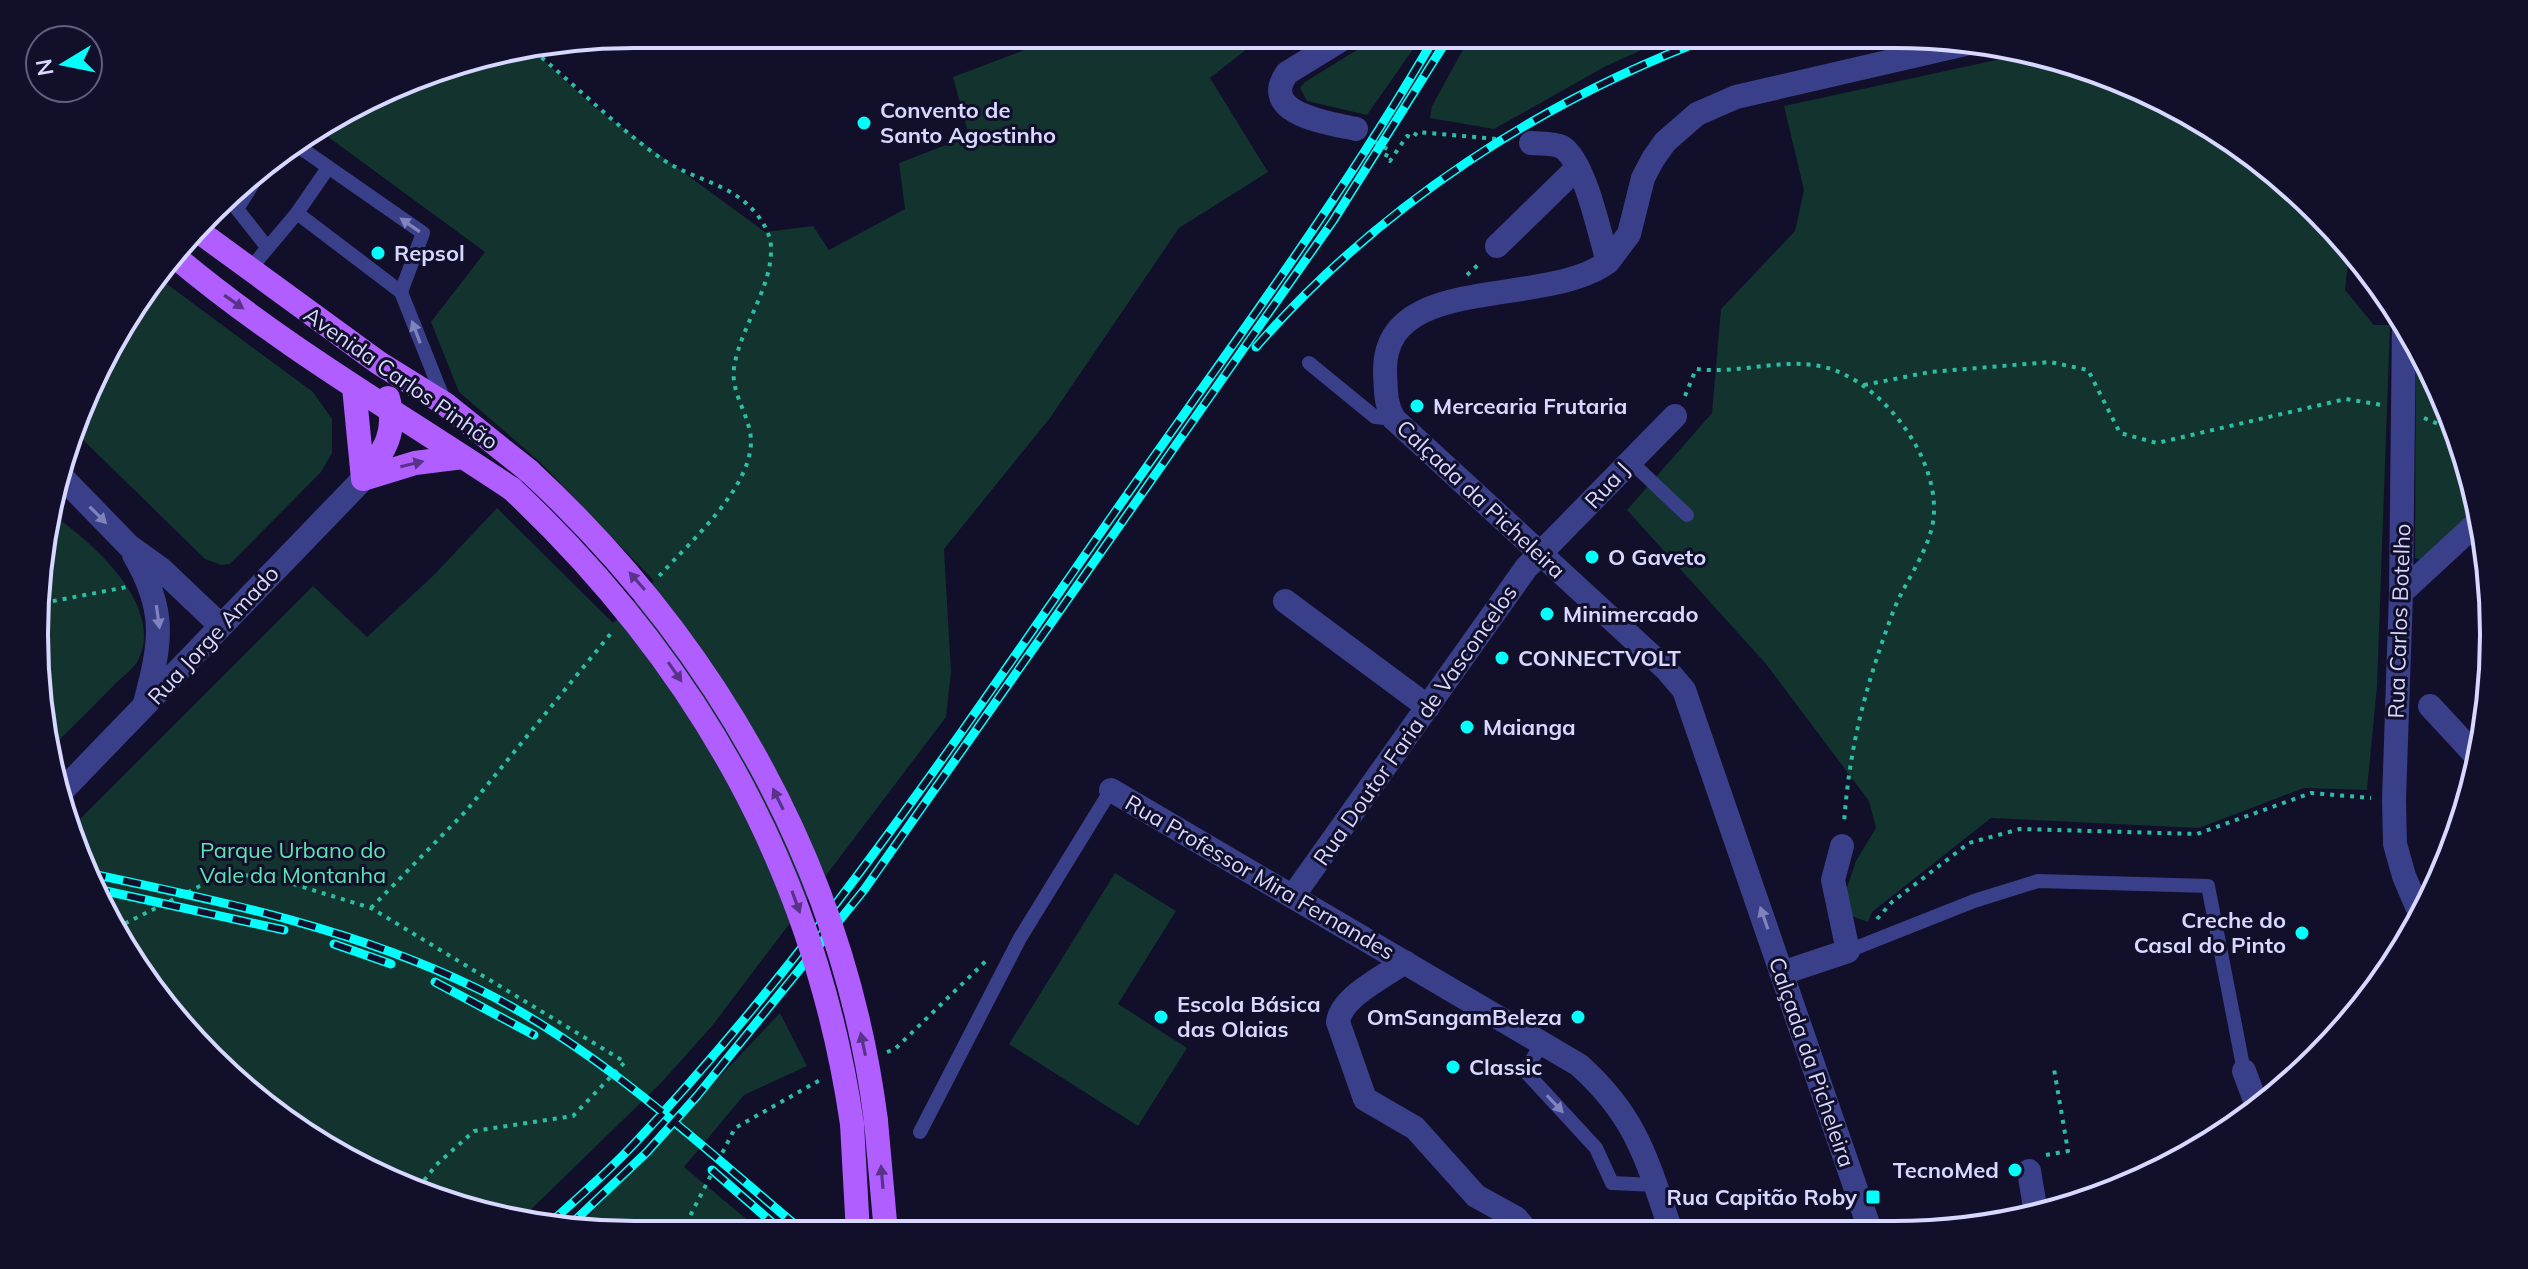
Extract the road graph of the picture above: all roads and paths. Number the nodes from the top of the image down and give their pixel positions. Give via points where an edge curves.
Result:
1 (1328, 48) edge
2 (1940, 50) edge
3 (540, 56) edge
4 (1356, 129) joint
5 (1531, 143) joint
6 (304, 150) edge
7 (328, 168) junction
8 (1577, 168) junction
9 (704, 182) dead end
10 (244, 198) edge
11 (297, 213) junction
12 (205, 236) edge
13 (1497, 246) dead end
14 (267, 247) junction
15 (182, 262) edge
16 (1608, 262) junction
17 (250, 269) junction
18 (401, 292) junction
19 (2404, 346) edge
20 (379, 363) junction
21 (1309, 363) dead end
22 (1864, 385) junction
23 (354, 387) junction
24 (445, 404) junction
25 (2403, 408) junction
26 (392, 411) junction
27 (1675, 416) joint
28 (1394, 419) junction
29 (2441, 424) edge
30 (463, 457) junction
31 (1629, 460) junction
32 (363, 479) junction
33 (67, 485) edge
34 (1687, 515) dead end
35 (2470, 529) edge
36 (129, 546) junction
37 (1541, 556) junction
38 (135, 587) dead end
39 (2401, 593) junction
40 (1285, 601) dead end
41 (49, 602) edge
42 (220, 625) junction
43 (2430, 706) dead end
44 (1428, 707) junction
45 (144, 708) junction
46 (2469, 748) edge
47 (68, 785) edge
48 (1111, 790) joint
49 (2394, 800) junction
50 (1842, 846) joint
51 (1293, 896) junction
52 (2415, 902) edge
53 (1875, 921) dead end
54 (125, 924) edge
55 (1848, 951) junction
56 (1405, 962) junction
57 (1782, 973) junction
58 (1542, 1043) junction
59 (2054, 1069) dead end
60 (2244, 1071) joint
61 (2254, 1097) edge
62 (920, 1132) dead end
63 (2029, 1171) joint
64 (424, 1181) edge
65 (1655, 1185) junction
66 (2034, 1204) edge
67 (857, 1221) edge
68 (885, 1221) edge
69 (1519, 1221) edge
70 (1668, 1221) edge
71 (1867, 1221) edge

1 - 4 street via 1287,73 1280,94 1293,112
2 - 16 street via 1736,97 1697,114 1653,159 1629,234
3 - 9 path via 661,159
4 - 5 path via 1389,150 1385,158 1390,161 1407,136 1413,138 1417,132
5 - 8 street via 1561,147
6 - 7 lane
7 - 11 lane
18 -> 7 lane via 423,233
8 - 13 street
8 - 16 street
10 - 14 lane via 237,209
11 - 14 lane
11 - 18 lane
12 - 17 main road, Avenida Carlos Pinhão
14 - 17 lane
15 -> 23 main road, Avenida Carlos Pinhão
16 - 28 street, Calçada da Picheleira via 1578,279 1436,304 1411,314 1395,331 1385,361 1386,405
17 - 20 main road, Avenida Carlos Pinhão
24 -> 18 lane
19 - 25 street, Rua Carlos Botelho
20 - 24 main road, Avenida Carlos Pinhão
20 - 26 main road
21 - 28 lane via 1375,417
22 - 25 path via 1930,372 2050,362 2088,370 2120,433 2157,443 2346,399
22 - 27 path via 1835,370 1803,363 1723,373 1696,369
22 - 50 path via 1911,438 1933,492 1934,514 1926,544 1893,612 1852,740
23 - 26 main road, Avenida Carlos Pinhão
23 - 32 main road
68 -> 24 main road, Avenida Carlos Pinhão, bridge via 863,1042 834,934 769,779 712,682 609,549 529,471
25 - 29 path
25 - 39 street, Rua Carlos Botelho
26 - 30 main road, Avenida Carlos Pinhão
26 - 32 main road via 388,445
27 - 31 street, Rua J
28 - 37 street, Calçada da Picheleira
32 -> 30 main road via 415,463
30 -> 67 main road, Avenida Carlos Pinhão, bridge via 512,489 590,567 660,651 747,790 810,942 839,1048 852,1124
31 - 34 lane
31 - 37 street, Rua J
32 - 42 street, Rua Jorge Amado
33 -> 36 street
35 - 39 street
36 - 42 street
36 -> 45 street via 150,582 160,628
37 - 44 street, Rua Doutor Faria de Vasconcelos via 1526,568
57 -> 37 street, Calçada da Picheleira via 1684,690
38 - 41 path
39 - 49 street, Rua Carlos Botelho
40 - 44 street
42 - 45 street, Rua Jorge Amado
43 - 46 street
44 - 51 street, Rua Doutor Faria de Vasconcelos
45 - 47 street, Rua Jorge Amado
48 - 51 street, Rua Professor Mira Fernandes
48 - 62 lane, Rua Professor Mira Fernandes via 1020,938
49 - 52 street, Rua Carlos Botelho via 2395,844
49 - 53 path via 2311,793 2197,834 2020,829 1969,843
50 - 55 street via 1833,880
51 - 56 street, Rua Professor Mira Fernandes
54 - 64 path via 200,886 230,876 264,875 371,908 625,1062 573,1116 474,1131
55 - 57 street
55 - 60 lane via 2038,881 2208,886
56 - 58 street, Rua Professor Mira Fernandes
56 - 69 street via 1339,1015 1360,1090 1374,1107 1415,1128 1476,1196
57 - 71 street, Calçada da Picheleira
58 - 65 street, Rua Professor Mira Fernandes via 1608,1091 1640,1141
58 -> 65 lane via 1525,1071 1596,1148 1612,1183
59 - 63 path via 2068,1151 2040,1156
60 - 61 street
63 - 66 street
65 - 70 street, Rua Professor Mira Fernandes

